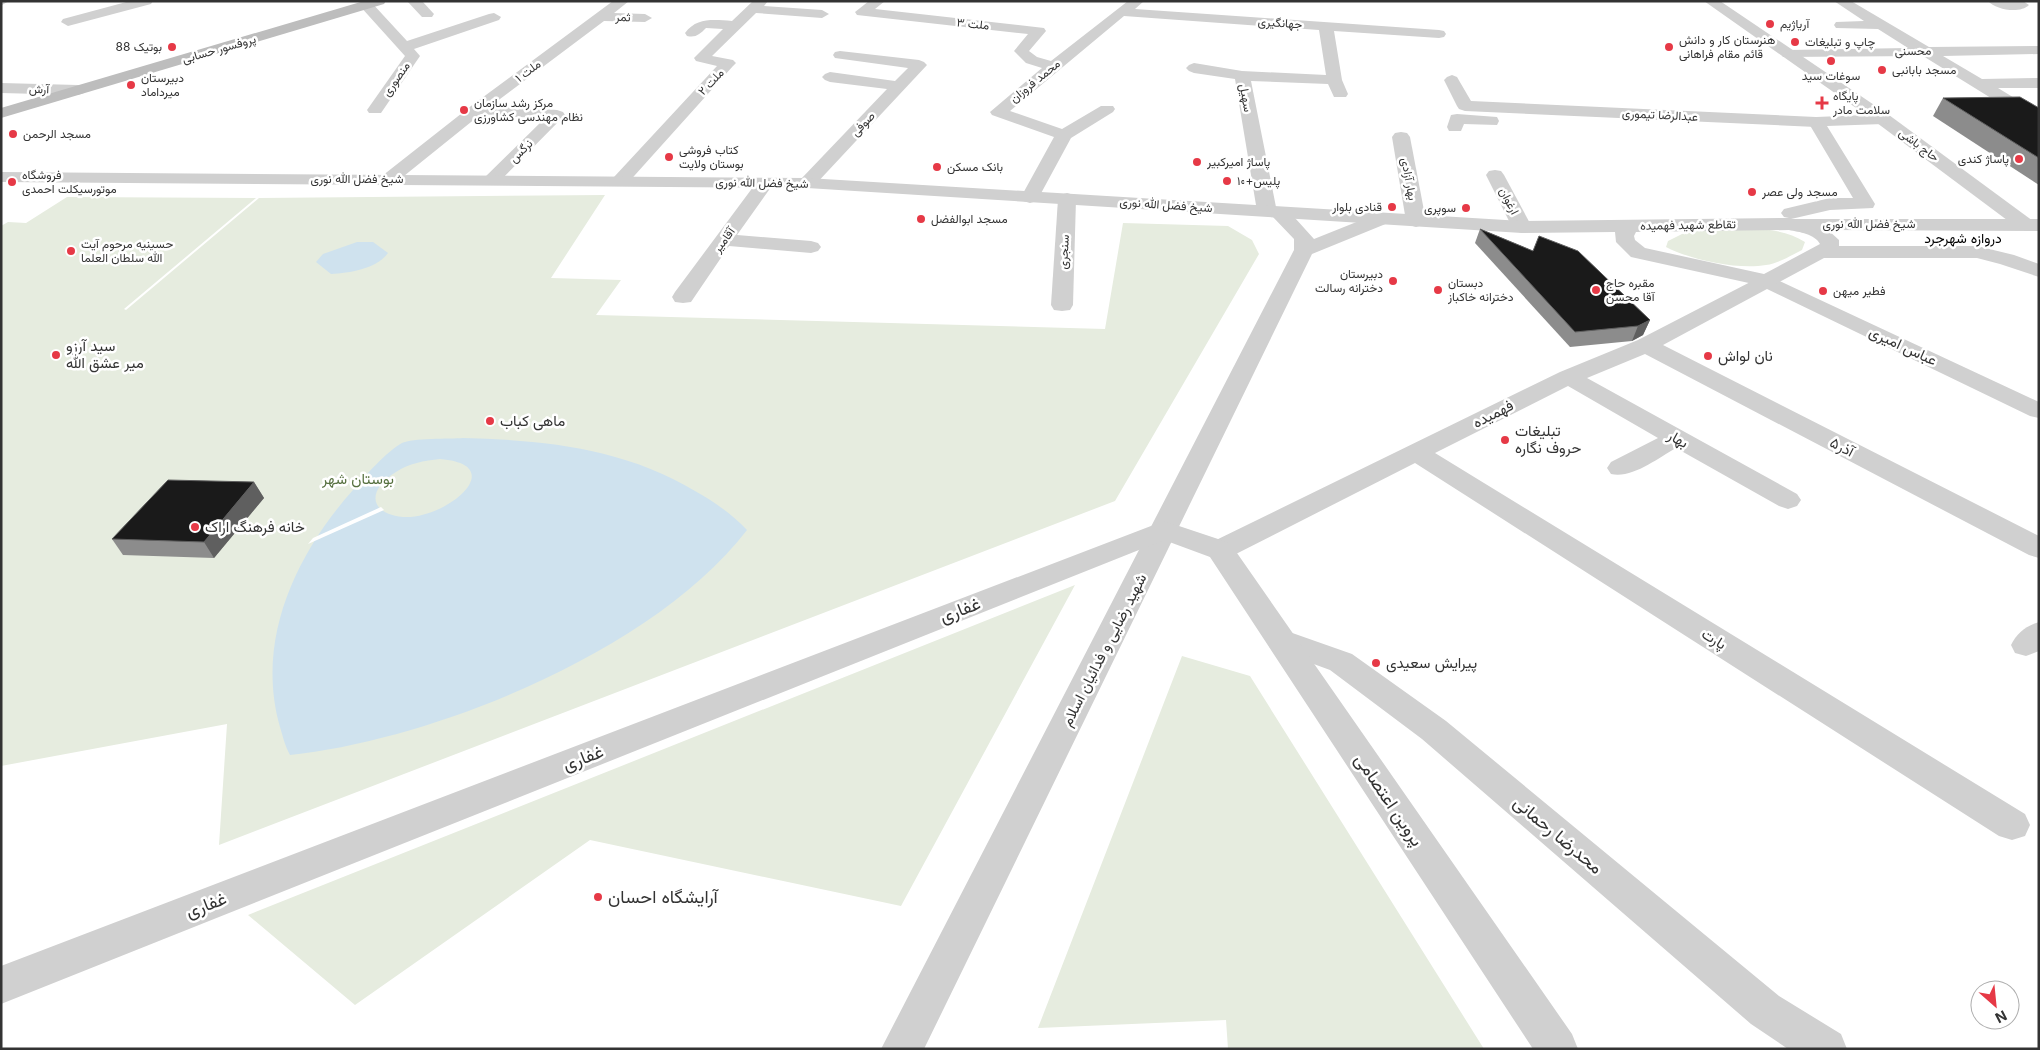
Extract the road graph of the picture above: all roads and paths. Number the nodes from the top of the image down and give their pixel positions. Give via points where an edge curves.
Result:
1 (146, 1) edge
2 (414, 1) edge
3 (622, 1) edge
4 (878, 1) edge
5 (1137, 1) edge
6 (1711, 1) edge
7 (1841, 1) edge
8 (1995, 1) edge
9 (373, 3) edge
10 (757, 5) edge
11 (2022, 5) dead end
12 (1121, 12) junction
13 (426, 14) dead end
14 (822, 14) dead end
15 (494, 17) dead end
16 (601, 17) junction
17 (645, 18) dead end
18 (68, 22) dead end
19 (736, 25) junction
20 (1841, 25) dead end
21 (1881, 25) junction
22 (1326, 26) junction
23 (692, 33) dead end
24 (1439, 34) dead end
25 (2010, 34) dead end
26 (405, 47) junction
27 (2039, 50) edge
28 (1924, 51) junction
29 (1788, 54) junction
30 (840, 55) dead end
31 (1054, 66) junction
32 (1194, 68) dead end
33 (1242, 76) junction
34 (830, 77) dead end
35 (1452, 80) dead end
36 (2039, 82) edge
37 (1978, 84) junction
38 (900, 86) junction
39 (1, 88) edge
40 (78, 90) junction
41 (2011, 103) junction
42 (2039, 103) edge
43 (477, 109) junction
44 (1106, 109) dead end
45 (1543, 109) junction
46 (375, 110) dead end
47 (1, 113) edge
48 (1883, 119) junction
49 (2039, 120) edge
50 (1816, 122) junction
51 (1455, 127) dead end
52 (1064, 135) junction
53 (1401, 137) dead end
54 (1495, 175) dead end
55 (1, 177) edge
56 (388, 180) junction
57 (491, 180) junction
58 (620, 181) junction
59 (766, 182) junction
60 (807, 183) junction
61 (1030, 197) junction
62 (1067, 199) junction
63 (1273, 212) junction
64 (1382, 219) junction
65 (1416, 221) junction
66 (1758, 224) junction
67 (1789, 224) junction
68 (1631, 226) junction
69 (1522, 227) junction
70 (2035, 228) edge
71 (724, 240) junction
72 (811, 247) dead end
73 (1304, 250) junction
74 (1822, 252) junction
75 (1638, 253) junction
76 (2039, 271) edge
77 (1767, 281) junction
78 (683, 298) dead end
79 (1062, 305) dead end
80 (1646, 345) junction
81 (1568, 377) junction
82 (2039, 411) edge
83 (1676, 438) junction
84 (1416, 453) junction
85 (1620, 468) dead end
86 (1788, 500) dead end
87 (1164, 530) junction
88 (2039, 548) edge
89 (1220, 550) junction
90 (1281, 640) junction
91 (2012, 824) dead end
92 (1, 985) edge
93 (902, 1049) edge
94 (1557, 1049) edge
95 (1826, 1049) edge

1 - 18 street
2 - 13 street
3 - 16 street, ملت ۱
4 - 31 street, ملت ۳ via 862,12 1039,31 1021,51 1037,63
5 - 12 street, محمد فروزان
6 - 29 street, حاج باشی
7 - 21 street
8 - 11 street via 2000,5
9 - 26 street, منصوری
9 - 40 main road, پروفسور حسابی
10 - 14 street
10 - 19 street, ملت ۲
12 - 22 street, جهانگیری
12 - 31 street, محمد فروزان
15 - 26 street
16 - 17 street, ثمر
16 - 43 street, ملت ۱
19 - 23 street via 703,24
19 - 58 street, ملت ۲ via 701,58 728,63
20 - 21 street
21 - 28 street
22 - 24 street, جهانگیری
22 - 33 street, سهیل via 1337,87
25 - 27 street
26 - 46 street, منصوری via 413,56
27 - 28 street, محسنی
28 - 29 street, محسنی
28 - 37 street
29 - 48 street, حاج باشی
30 - 38 street, صوفی via 920,65
31 - 52 street, محمد فروزان via 998,112
32 - 33 street
33 - 63 street, سهیل
34 - 38 street
35 - 45 street, عبدالرضا تیموری via 1465,106
36 - 37 street
37 - 41 street
38 - 60 street, صوفی
39 - 40 street, آرش
40 - 47 main road, پروفسور حسابی
41 - 42 street
41 - 49 street
43 - 56 street, ملت ۱
43 - 57 street, نرگس via 557,115
44 - 52 street
45 - 50 street, عبدالرضا تیموری
45 - 51 street via 1548,125 1457,120
48 - 50 street, عبدالرضا تیموری
48 - 70 street, حاج باشی
50 - 66 street via 1866,204 1805,208
52 - 61 street
53 - 65 street, بهار آزادی
54 - 69 street, ارغوان
55 - 56 street, شیخ فضل الله نوری
56 - 57 street, شیخ فضل الله نوری
57 - 58 street, شیخ فضل الله نوری
58 - 59 street, شیخ فضل الله نوری
59 - 60 street, شیخ فضل الله نوری
59 - 71 street, آقامیر
60 - 61 street, شیخ فضل الله نوری
61 - 62 street, شیخ فضل الله نوری
62 - 63 street, شیخ فضل الله نوری
62 - 79 street, سنجری
63 - 64 street, شیخ فضل الله نوری
63 - 73 street via 1304,238
64 - 65 street, شیخ فضل الله نوری
64 - 73 street
65 - 69 street, شیخ فضل الله نوری
66 - 67 street, تقاطع شهید فهمیده
66 - 68 street, تقاطع شهید فهمیده
67 - 70 street, شیخ فضل الله نوری
67 - 74 street, تقاطع شهید فهمیده via 1809,228 1825,236 1830,244
68 - 69 street, شیخ فضل الله نوری
68 - 75 street, تقاطع شهید فهمیده via 1624,232 1624,237
69 - 75 street, شیخ فضل الله نوری
71 - 72 street
71 - 78 street, آقامیر
73 - 87 street, شهید رضایی و فدائیان اسلام
74 - 76 street via 1977,252
74 - 77 street
75 - 77 street, تقاطع شهید فهمیده
77 - 80 street, فهمیده
77 - 82 street, عباس امیری
80 - 81 street, فهمیده
80 - 88 street, آذر۵
81 - 83 street, بهار
81 - 84 street, فهمیده
83 - 85 street
83 - 86 street, بهار
84 - 89 street, فهمیده
84 - 91 street, پارت
87 - 89 street
87 - 92 street, غفاری
87 - 93 street, شهید رضایی و فدائیان اسلام
89 - 90 street, پروین اعتصامی
90 - 94 street, پروین اعتصامی
90 - 95 street, محدرضا رحمانی via 1340,662 1434,730 1765,1010

